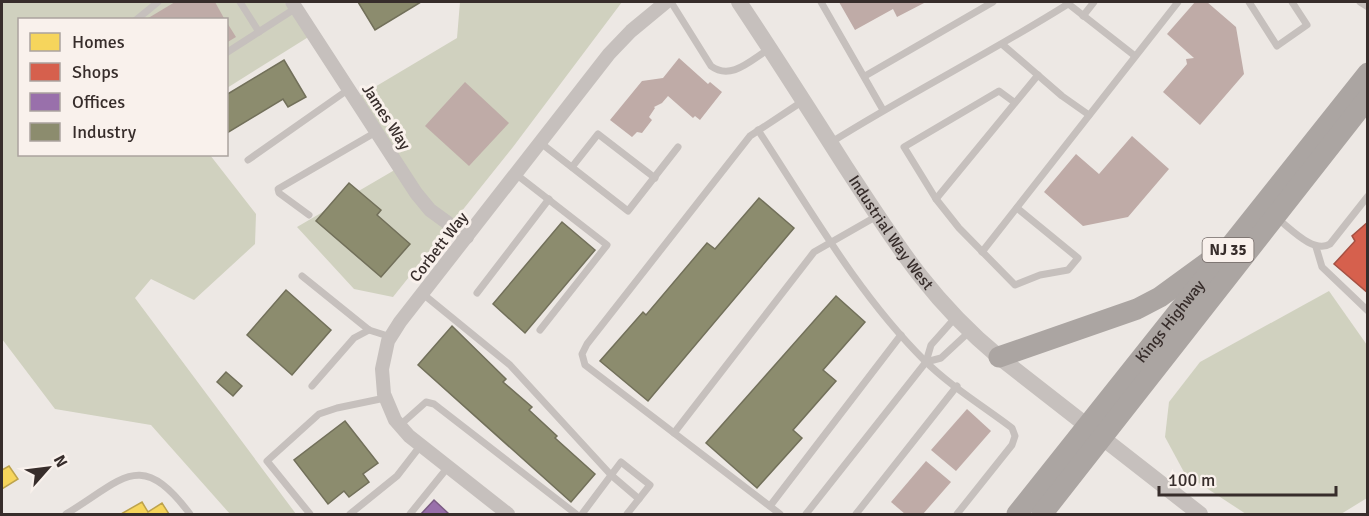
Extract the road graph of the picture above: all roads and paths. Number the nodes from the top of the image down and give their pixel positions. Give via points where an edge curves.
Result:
1 (158, 2) edge
2 (240, 2) edge
3 (666, 2) edge
4 (671, 2) edge
5 (739, 2) edge
6 (821, 2) edge
7 (993, 2) edge
8 (1094, 2) edge
9 (1178, 2) edge
10 (1249, 2) edge
11 (1292, 2) edge
12 (1360, 2) edge
13 (1067, 3) edge
14 (294, 5) edge
15 (1367, 6) edge
16 (1083, 16) junction
17 (138, 18) edge
18 (259, 32) junction
19 (1003, 45) junction
20 (770, 49) junction
21 (228, 52) edge
22 (1135, 56) junction
23 (1368, 73) edge
24 (1038, 75) junction
25 (865, 76) junction
26 (349, 89) junction
27 (1367, 99) edge
28 (803, 101) junction
29 (1014, 102) junction
30 (883, 110) junction
31 (1089, 115) junction
32 (758, 130) junction
33 (376, 132) junction
34 (830, 143) junction
35 (542, 144) junction
36 (678, 147) dead end
37 (248, 160) dead end
38 (572, 167) junction
39 (517, 175) junction
40 (655, 178) junction
41 (1368, 196) edge
42 (549, 199) junction
43 (936, 199) junction
44 (1017, 208) junction
45 (309, 215) dead end
46 (878, 216) junction
47 (1276, 218) junction
48 (466, 237) junction
49 (831, 241) junction
50 (1233, 244) junction
51 (1316, 247) junction
52 (982, 252) junction
53 (302, 276) dead end
54 (477, 293) dead end
55 (423, 294) junction
56 (1368, 311) edge
57 (955, 318) junction
58 (369, 330) junction
59 (540, 330) dead end
60 (969, 332) junction
61 (901, 335) junction
62 (391, 337) junction
63 (999, 357) junction
64 (926, 362) junction
65 (312, 386) dead end
66 (957, 386) junction
67 (385, 398) junction
68 (399, 426) junction
69 (1094, 432) junction
70 (674, 433) junction
71 (421, 445) junction
72 (448, 467) junction
73 (611, 475) junction
74 (639, 499) junction
75 (770, 506) junction
76 (499, 512) edge
77 (66, 514) edge
78 (190, 514) edge
79 (310, 514) edge
80 (350, 514) edge
81 (410, 514) edge
82 (576, 514) edge
83 (582, 514) edge
84 (627, 514) edge
85 (780, 514) edge
86 (806, 514) edge
87 (856, 514) edge
88 (957, 514) edge
89 (1017, 514) edge
90 (1042, 514) edge
91 (1200, 514) edge

1 - 17 lane
2 - 18 lane
3 - 35 street, Corbett Way via 609,54
4 - 20 lane via 719,73 730,74
5 - 20 street, Industrial Way West
6 - 25 lane
7 - 25 lane
8 - 16 lane
9 - 22 lane
10 - 11 lane via 1277,46 1307,25
12 - 15 lane
13 - 16 lane
13 - 19 lane
14 - 18 lane
14 - 26 street, James Way
16 - 22 lane
18 - 21 lane
19 - 24 lane
19 - 30 lane
20 - 28 street, Industrial Way West
22 - 31 lane
23 - 50 main road, Kings Highway / NJ 35
24 - 29 lane
24 - 31 lane
25 - 30 lane
26 - 33 street, James Way
26 - 37 lane
27 - 47 main road, Kings Highway / NJ 35
28 - 32 lane
28 - 34 street, Industrial Way West
29 - 43 lane
29 - 43 lane via 999,91 904,147
30 - 34 lane
31 - 44 lane
32 - 49 lane
32 - 70 lane via 582,354 585,365
33 - 45 lane via 278,189
33 - 48 street, James Way via 423,202
34 - 46 street, Industrial Way West
35 - 38 lane
35 - 39 street, Corbett Way
36 - 40 lane
38 - 40 lane via 628,211
38 - 40 lane via 598,134
39 - 42 lane
39 - 48 street, Corbett Way
41 - 51 lane via 1330,244
42 - 54 lane
42 - 59 lane via 608,245
43 - 52 lane
44 - 52 lane
44 - 52 lane via 1078,258 1068,270 1015,285
46 - 49 lane
46 - 57 street, Industrial Way West via 909,265
47 - 51 lane
47 - 69 main road, Kings Highway / NJ 35
48 - 55 street, Corbett Way
49 - 61 lane via 854,277
49 - 70 lane via 814,252
50 - 63 main road via 1137,309
50 - 69 main road, Kings Highway / NJ 35
51 - 56 lane via 1322,267
53 - 58 lane
55 - 62 street, Corbett Way
55 - 73 lane via 510,365
57 - 60 street, Industrial Way West
57 - 64 lane via 931,345
58 - 62 lane
58 - 65 lane via 354,338
60 - 63 street, Industrial Way West
60 - 64 lane via 941,358
61 - 64 lane
61 - 75 lane
62 - 67 street, Corbett Way via 382,369
63 - 69 street, Industrial Way West
64 - 66 lane
64 - 86 lane
66 - 87 lane
66 - 88 lane via 1012,428 1015,436
67 - 68 street, Corbett Way
67 - 79 lane via 319,414 267,461
68 - 71 street, Corbett Way
68 - 82 lane via 426,402 434,404
69 - 89 main road, Kings Highway / NJ 35
69 - 90 main road, Kings Highway / NJ 35
69 - 91 street, Industrial Way West
70 - 75 lane
71 - 72 street, Corbett Way
71 - 80 lane via 397,476
72 - 76 street, Corbett Way
72 - 81 lane
73 - 74 lane
73 - 74 lane via 621,462 650,485
73 - 83 lane
74 - 84 lane
75 - 85 lane
77 - 78 lane via 138,474 162,482

